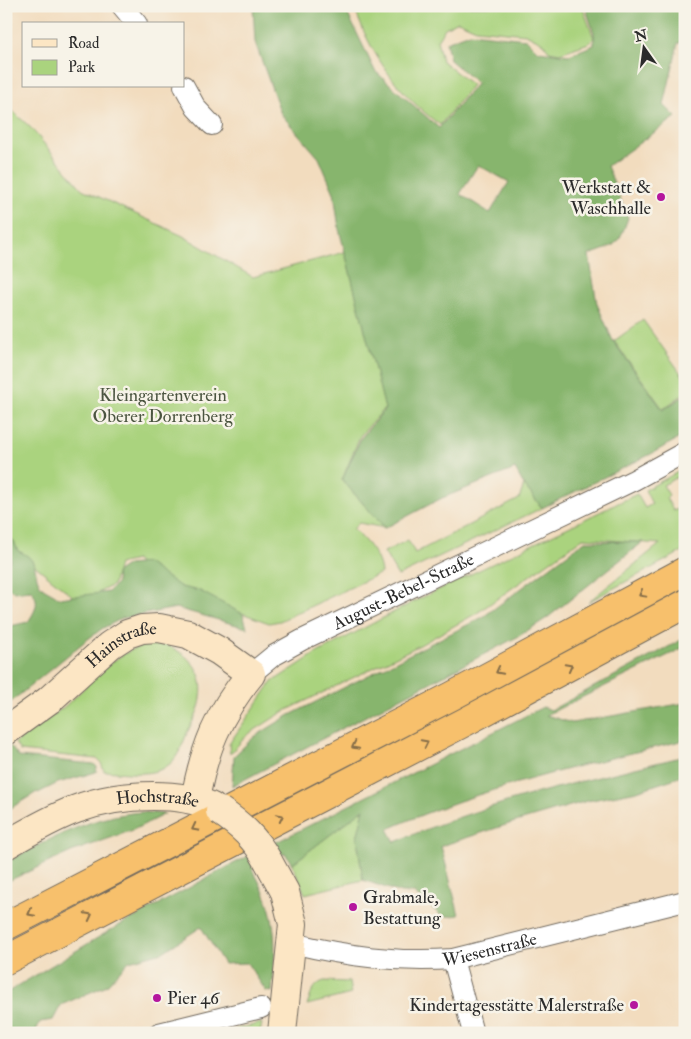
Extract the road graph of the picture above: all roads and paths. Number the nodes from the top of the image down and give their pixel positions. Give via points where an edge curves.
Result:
1 (122, 6) edge
2 (135, 22) edge
3 (185, 88) edge
4 (212, 125) dead end
5 (685, 452) edge
6 (685, 571) edge
7 (685, 604) edge
8 (251, 674) junction
9 (6, 731) edge
10 (195, 800) junction
11 (6, 845) edge
12 (685, 901) edge
13 (6, 926) edge
14 (292, 943) junction
15 (453, 959) junction
16 (6, 960) edge
17 (280, 1023) edge
18 (159, 1033) edge
19 (473, 1033) edge

1 - 2 street
3 - 4 street via 196,108
5 - 8 street, August-Bebel-Straße via 634,480 302,640 273,656
6 -> 13 highway via 452,696
16 -> 7 highway
8 - 9 main road, Hainstraße via 188,634 159,628 142,629 110,645 49,700
8 - 10 main road, August-Bebel-Straße via 227,706 209,742
10 - 11 main road, Hochstraße via 161,796 102,799 49,821
10 - 14 main road, Hochstraße, bridge via 220,811 241,826 260,846 287,898 293,924
12 - 15 street, Wiesenstraße
14 - 15 street, Wiesenstraße via 381,960
14 - 17 main road, Hochstraße
15 - 19 street
17 - 18 street

